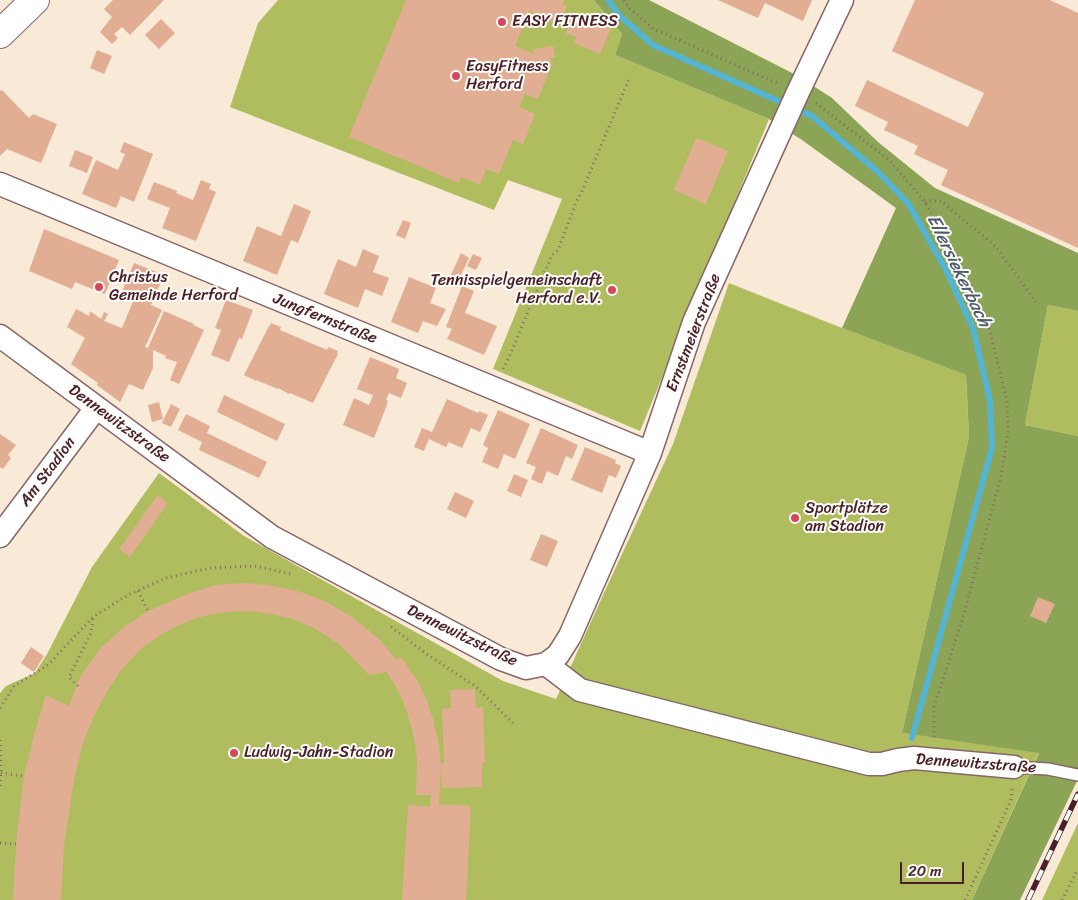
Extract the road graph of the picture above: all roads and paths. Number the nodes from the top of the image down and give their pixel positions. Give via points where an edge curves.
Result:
1 (35, 0) edge
2 (624, 0) edge
3 (842, 0) edge
4 (0, 34) edge
5 (629, 79) dead end
6 (797, 95) junction
7 (0, 184) edge
8 (925, 202) junction
9 (1036, 302) dead end
10 (0, 336) edge
11 (492, 388) junction
12 (96, 408) junction
13 (650, 453) junction
14 (0, 536) edge
15 (293, 574) dead end
16 (138, 591) junction
17 (148, 611) dead end
18 (93, 617) junction
19 (390, 626) dead end
20 (546, 664) junction
21 (78, 686) dead end
22 (0, 708) edge
23 (513, 723) dead end
24 (0, 740) edge
25 (933, 760) junction
26 (1014, 767) junction
27 (1, 773) junction
28 (1078, 775) edge
29 (24, 776) dead end
30 (0, 786) edge
31 (0, 843) edge
32 (16, 844) dead end
33 (1078, 869) edge
34 (965, 900) edge
35 (1062, 900) edge

1 - 4 main road
2 - 6 path via 654,29
3 - 6 street, Ernstmeierstraße
5 - 11 path via 558,250 552,255 509,357
6 - 8 path via 813,101 889,160
6 - 13 street, Ernstmeierstraße via 694,322
7 - 11 street, Jungfernstraße
8 - 9 path via 941,201 995,246
8 - 25 path via 960,263 988,324 1007,401 1008,432 1001,476 964,614 934,707
10 - 12 street, Dennewitzstraße
11 - 13 street, Jungfernstraße
12 - 14 street, Am Stadion
12 - 20 street, Dennewitzstraße via 272,537 501,659 526,668
13 - 20 street, Ernstmeierstraße via 570,636 558,655
15 - 16 path via 255,566 210,568 166,578
16 - 17 path
16 - 18 path
18 - 21 path via 91,633 69,677
18 - 22 path via 48,665 14,686
19 - 23 path via 475,686
20 - 25 street, Dennewitzstraße via 580,690 869,764 914,758
24 - 27 path
25 - 26 street, Dennewitzstraße
26 - 28 lane, Dennewitzstraße
26 - 34 path via 1011,800
27 - 29 path
27 - 30 path
31 - 32 path
33 - 35 path

